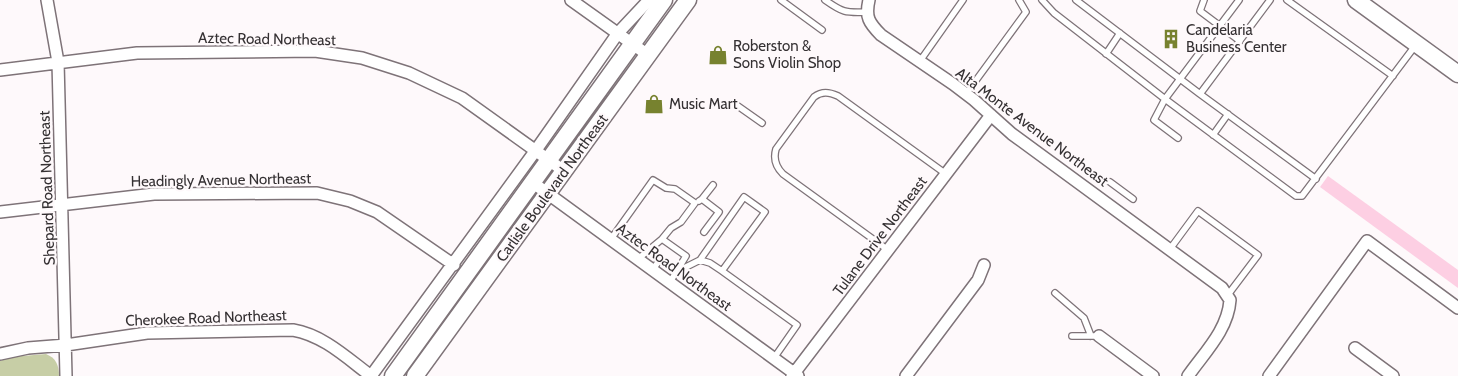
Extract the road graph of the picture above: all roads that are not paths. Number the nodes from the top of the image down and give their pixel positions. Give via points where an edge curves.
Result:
1 (47, 0) edge
2 (571, 0) edge
3 (649, 0) edge
4 (664, 0) edge
5 (688, 0) edge
6 (781, 0) edge
7 (825, 0) edge
8 (869, 0) edge
9 (963, 0) edge
10 (1019, 0) edge
11 (1042, 0) edge
12 (1076, 0) edge
13 (1204, 0) edge
14 (1239, 0) edge
15 (1270, 0) edge
16 (1287, 0) edge
17 (1356, 0) edge
18 (866, 12) junction
19 (1220, 25) junction
20 (822, 30) dead end
21 (618, 33) junction
22 (1120, 34) junction
23 (1240, 41) junction
24 (633, 44) junction
25 (1417, 44) junction
26 (1106, 54) junction
27 (648, 56) junction
28 (58, 62) junction
29 (920, 62) junction
30 (0, 70) edge
31 (1458, 74) edge
32 (1393, 76) junction
33 (1180, 79) junction
34 (966, 94) junction
35 (1200, 94) junction
36 (1165, 99) junction
37 (735, 104) dead end
38 (1228, 114) junction
39 (991, 115) junction
40 (762, 123) dead end
41 (1213, 135) junction
42 (1178, 138) dead end
43 (542, 154) junction
44 (564, 171) junction
45 (946, 174) junction
46 (1316, 178) junction
47 (532, 182) junction
48 (1110, 182) dead end
49 (713, 185) dead end
50 (548, 193) junction
51 (702, 199) junction
52 (1132, 199) dead end
53 (695, 203) junction
54 (63, 204) junction
55 (0, 212) edge
56 (704, 232) dead end
57 (610, 239) junction
58 (662, 239) junction
59 (1170, 249) junction
60 (649, 250) junction
61 (888, 250) junction
62 (638, 259) junction
63 (660, 260) junction
64 (700, 260) junction
65 (454, 265) junction
66 (984, 265) dead end
67 (652, 270) junction
68 (678, 270) junction
69 (722, 271) junction
70 (670, 282) junction
71 (1055, 294) dead end
72 (1229, 298) junction
73 (1458, 308) edge
74 (1072, 336) dead end
75 (1095, 336) junction
76 (66, 345) junction
77 (1356, 348) dead end
78 (0, 354) edge
79 (774, 358) junction
80 (420, 374) edge
81 (795, 375) edge
82 (66, 376) edge
83 (371, 376) edge
84 (393, 376) edge
85 (906, 376) edge
86 (1154, 376) edge
87 (1188, 376) edge
88 (1269, 376) edge
89 (1394, 376) edge

1 - 28 street, Shepard Road Northeast
2 - 21 street
3 - 21 street
4 - 24 main road, Carlisle Boulevard Northeast
5 - 27 main road, Carlisle Boulevard Northeast
6 - 20 lane
7 - 18 lane via 849,13
8 - 18 street
9 - 29 lane
10 - 34 lane via 1026,12
11 - 26 lane
12 - 22 lane
13 - 19 lane via 1200,11
14 - 19 lane
15 - 23 lane
16 - 32 lane
17 - 25 main road
18 - 29 street, Alta Monte Avenue Northeast via 872,26 881,35
19 - 23 lane
19 - 33 lane
21 - 24 street
21 - 43 street
22 - 26 lane
22 - 33 lane
23 - 35 lane
24 - 27 street
24 - 43 main road, Carlisle Boulevard Northeast
25 - 31 main road
25 - 32 lane
26 - 36 lane
27 - 44 main road, Carlisle Boulevard Northeast
28 - 30 street, Aztec Road Northeast
28 - 43 street, Aztec Road Northeast via 137,53 259,51 315,51 362,58 448,90
28 - 54 street, Shepard Road Northeast
29 - 34 street, Alta Monte Avenue Northeast
32 - 46 lane
33 - 35 lane
33 - 36 lane
34 - 39 street, Alta Monte Avenue Northeast
35 - 38 lane
36 - 41 lane
36 - 42 lane via 1154,120
37 - 40 lane
38 - 41 lane
38 - 46 lane
39 - 45 street, Tulane Drive Northeast
39 - 59 street, Alta Monte Avenue Northeast via 1012,134
41 - 46 lane via 1296,196 1302,196
43 - 44 street, Aztec Road Northeast
43 - 47 main road, Carlisle Boulevard Northeast
43 - 65 street
44 - 50 main road, Carlisle Boulevard Northeast
45 - 61 street, Tulane Drive Northeast
45 - 61 lane via 838,96 823,92 814,97 776,149 775,163 783,174
47 - 50 street, Aztec Road Northeast
47 - 84 main road, Carlisle Boulevard Northeast
48 - 52 lane
49 - 51 lane
50 - 57 street, Aztec Road Northeast
50 - 80 main road, Carlisle Boulevard Northeast
51 - 53 lane
51 - 56 lane via 719,212
53 - 57 lane via 676,189 666,188 653,180
53 - 58 lane via 681,222
54 - 55 street, Headingly Avenue Northeast
54 - 65 street, Headingly Avenue Northeast via 154,194 317,193 377,212
54 - 76 street, Shepard Road Northeast
57 - 62 street, Aztec Road Northeast
58 - 60 lane
58 - 68 lane via 686,256
59 - 72 street, Alta Monte Avenue Northeast via 1210,278
59 - 72 lane via 1198,211 1258,255
60 - 62 lane
60 - 63 lane
61 - 81 street, Tulane Drive Northeast
62 - 67 street, Aztec Road Northeast
63 - 67 lane
63 - 68 lane
64 - 68 lane
64 - 69 lane
64 - 69 lane via 744,197 765,212
65 - 83 street
66 - 85 street via 978,280
67 - 70 street, Aztec Road Northeast
68 - 70 lane
69 - 79 lane via 797,325
70 - 79 street, Aztec Road Northeast
71 - 75 lane via 1084,318
72 - 87 street via 1230,313 1224,326
73 - 88 street via 1367,241
74 - 75 lane
75 - 86 street
76 - 78 street, Cherokee Road Northeast
76 - 82 street, Shepard Road Northeast
76 - 83 street, Cherokee Road Northeast via 147,332 292,330 306,332 323,341
77 - 89 street
79 - 81 street, Aztec Road Northeast

